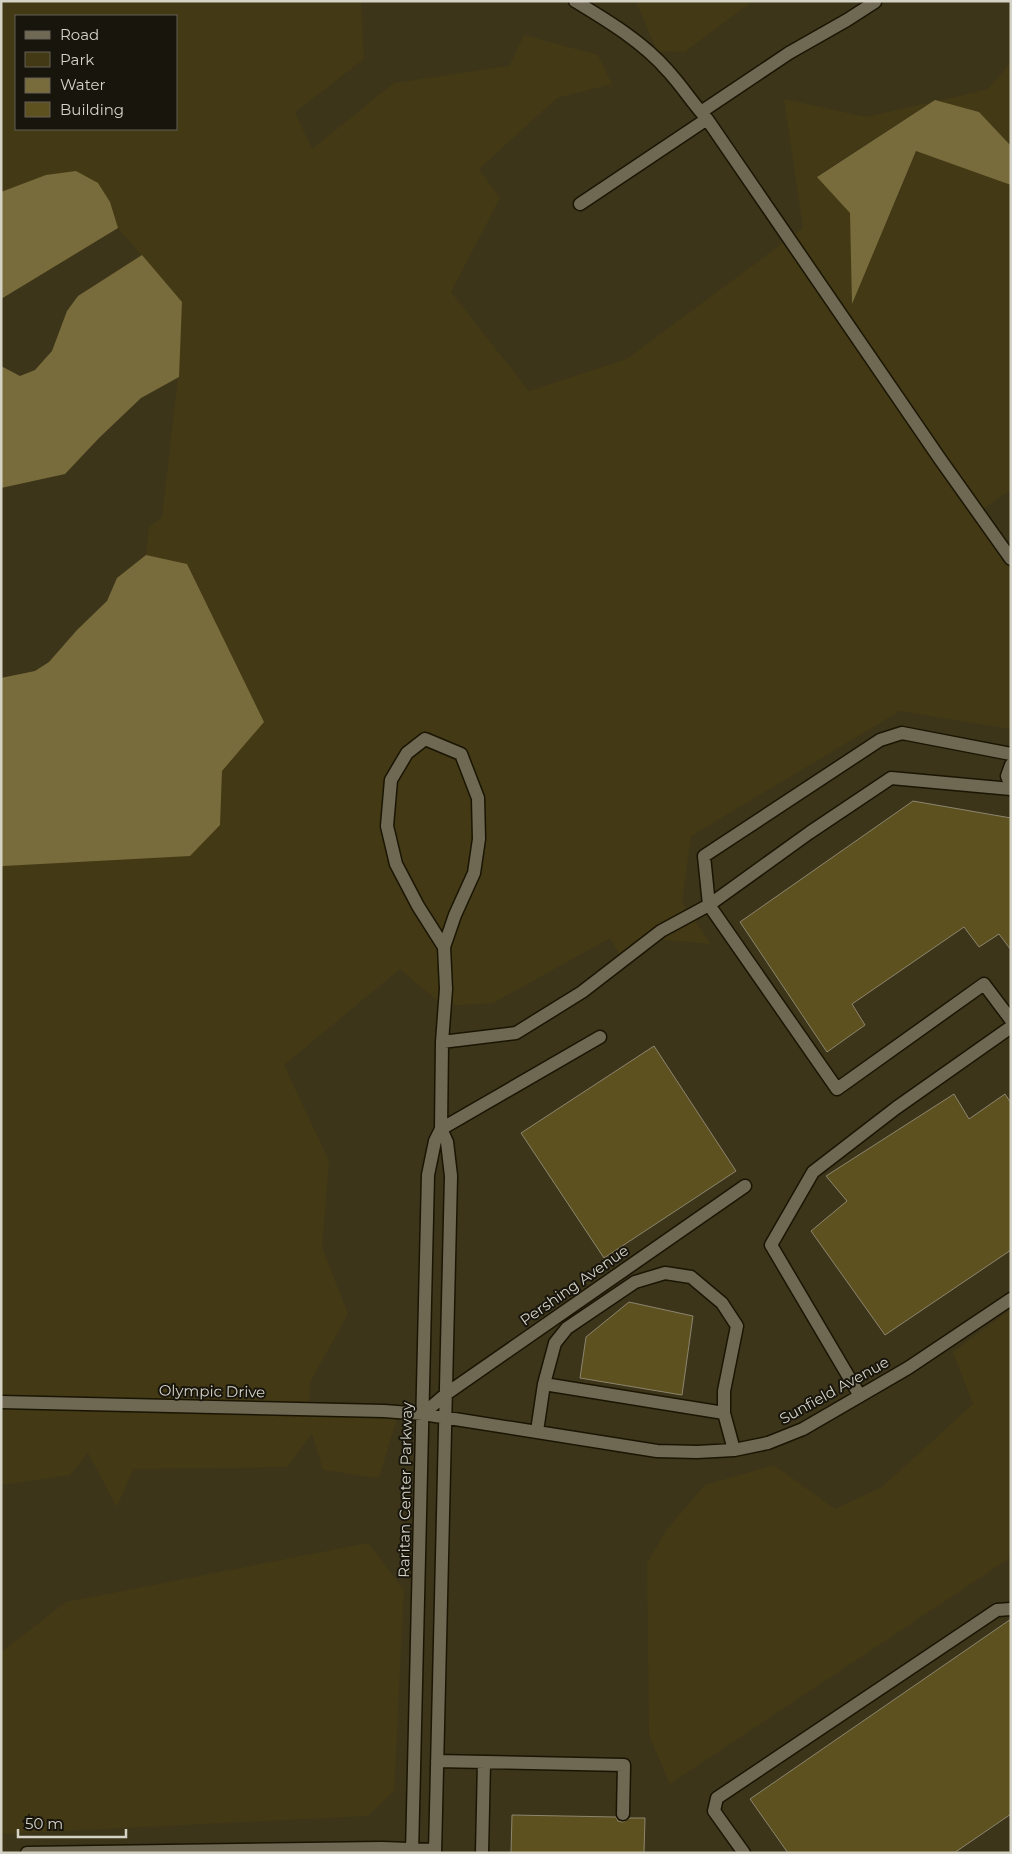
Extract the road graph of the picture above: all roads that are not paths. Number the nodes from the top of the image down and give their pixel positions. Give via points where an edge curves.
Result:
1 (576, 1) edge
2 (875, 2) edge
3 (704, 116) junction
4 (580, 204) dead end
5 (1011, 559) edge
6 (1011, 754) edge
7 (1011, 765) edge
8 (1011, 788) edge
9 (709, 905) junction
10 (444, 947) junction
11 (1011, 1020) edge
12 (1011, 1026) edge
13 (600, 1037) dead end
14 (442, 1042) junction
15 (441, 1129) junction
16 (745, 1186) dead end
17 (1011, 1299) edge
18 (544, 1384) junction
19 (446, 1394) junction
20 (860, 1396) junction
21 (1, 1402) edge
22 (724, 1413) junction
23 (423, 1414) junction
24 (446, 1416) junction
25 (537, 1431) junction
26 (734, 1450) junction
27 (1011, 1609) edge
28 (438, 1761) junction
29 (484, 1762) junction
30 (623, 1814) dead end
31 (412, 1851) edge
32 (435, 1851) edge
33 (27, 1853) edge
34 (482, 1853) edge
35 (744, 1853) edge

1 - 3 street via 638,44 667,70
2 - 3 street via 789,53
3 - 4 street
3 - 5 street
6 - 9 street via 902,733 880,740 704,856
7 - 8 street via 1007,776
8 - 9 street via 891,778
9 - 11 street via 837,1089 984,984
9 - 14 street via 661,931 582,992 516,1033
10 - 10 street via 474,873 479,838 478,798 461,754 425,739 407,754 391,780 387,826 396,864
10 - 14 street, Raritan Center Parkway via 446,989
12 - 20 street via 813,1172 771,1245
13 - 15 street
14 - 15 street, Raritan Center Parkway
15 - 19 street, Raritan Center Parkway via 448,1148 451,1176
15 - 23 street, Raritan Center Parkway via 428,1176
16 - 19 street, Pershing Avenue
17 - 20 street, Sunfield Avenue
18 - 22 street
18 - 22 street via 555,1343 567,1328 634,1282 665,1273 691,1277 722,1302 737,1326 724,1391
18 - 25 street
19 - 23 street, Pershing Avenue
19 - 24 street, Raritan Center Parkway
20 - 26 street, Sunfield Avenue via 803,1429 768,1443
21 - 23 street, Olympic Drive
22 - 26 street
23 - 24 street, Olympic Drive
23 - 31 street, Raritan Center Parkway
24 - 25 street, Sunfield Avenue
24 - 28 street, Raritan Center Parkway
25 - 26 street, Sunfield Avenue via 657,1451
27 - 35 street via 997,1610 717,1798 714,1811
28 - 29 street
28 - 32 street, Raritan Center Parkway
29 - 30 street via 624,1766
29 - 34 street
31 - 32 street
31 - 33 street

